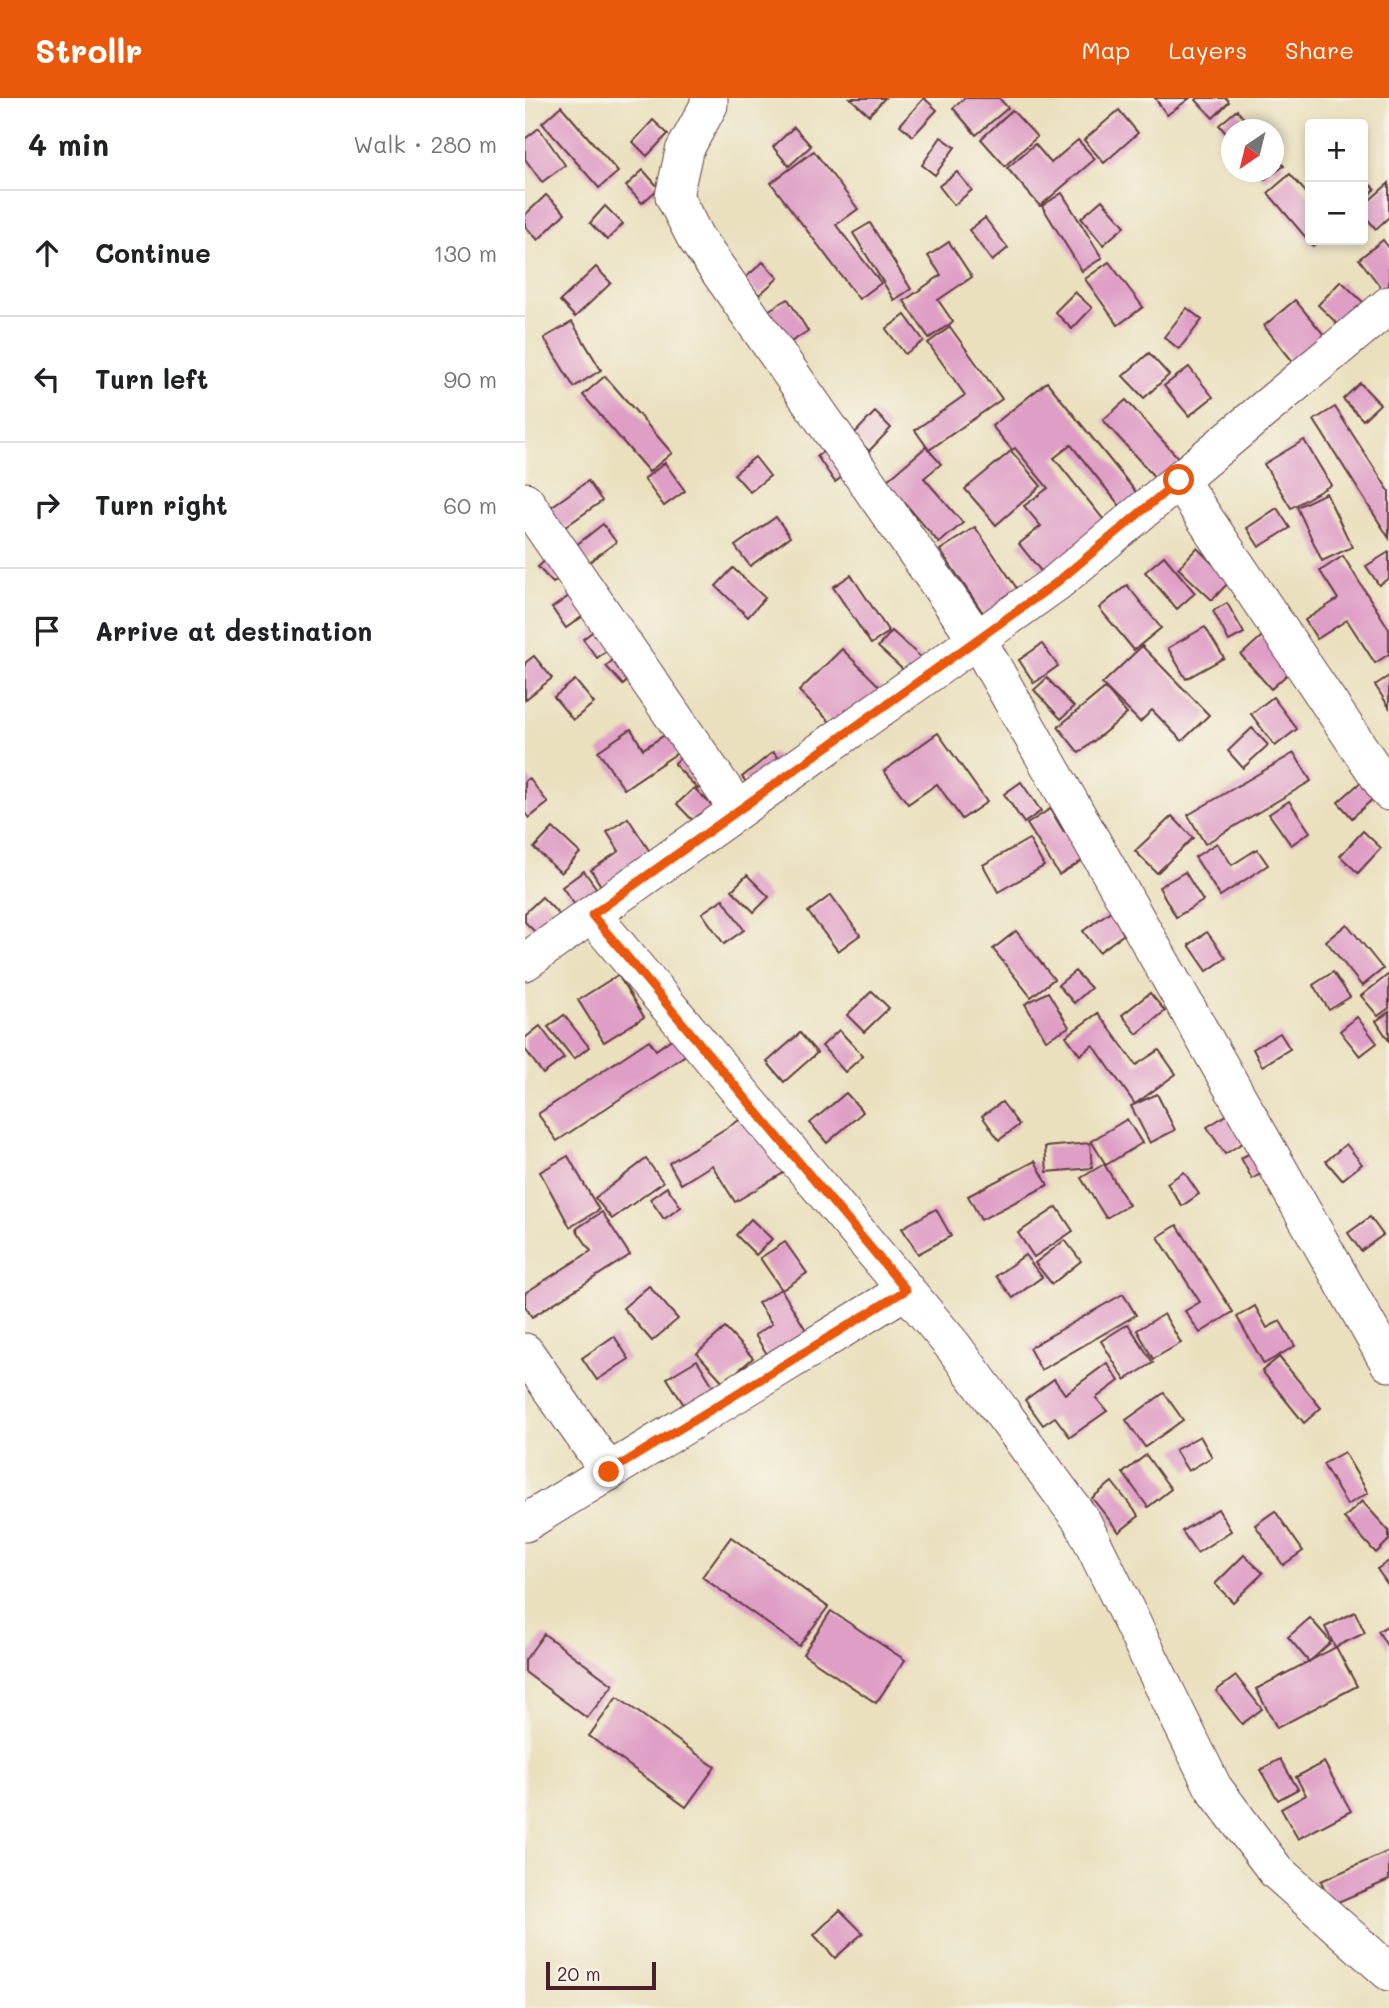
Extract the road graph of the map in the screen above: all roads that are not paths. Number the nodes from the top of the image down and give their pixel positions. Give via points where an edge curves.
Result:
1 (712, 100) edge
2 (1389, 305) edge
3 (1179, 480) junction
4 (525, 501) edge
5 (977, 639) junction
6 (1389, 792) edge
7 (738, 810) junction
8 (592, 915) junction
9 (525, 962) edge
10 (906, 1290) junction
11 (525, 1352) edge
12 (1389, 1363) edge
13 (609, 1472) junction
14 (525, 1523) edge
15 (1389, 1972) edge

1 - 5 street via 684,151 674,196 695,237
2 - 3 street
3 - 5 street via 1056,583
3 - 6 street
4 - 7 street
5 - 7 street
5 - 12 street
7 - 8 street
8 - 9 street
8 - 10 street
10 - 13 street
10 - 15 street via 1082,1521 1213,1787 1276,1871
11 - 13 street
13 - 14 street

